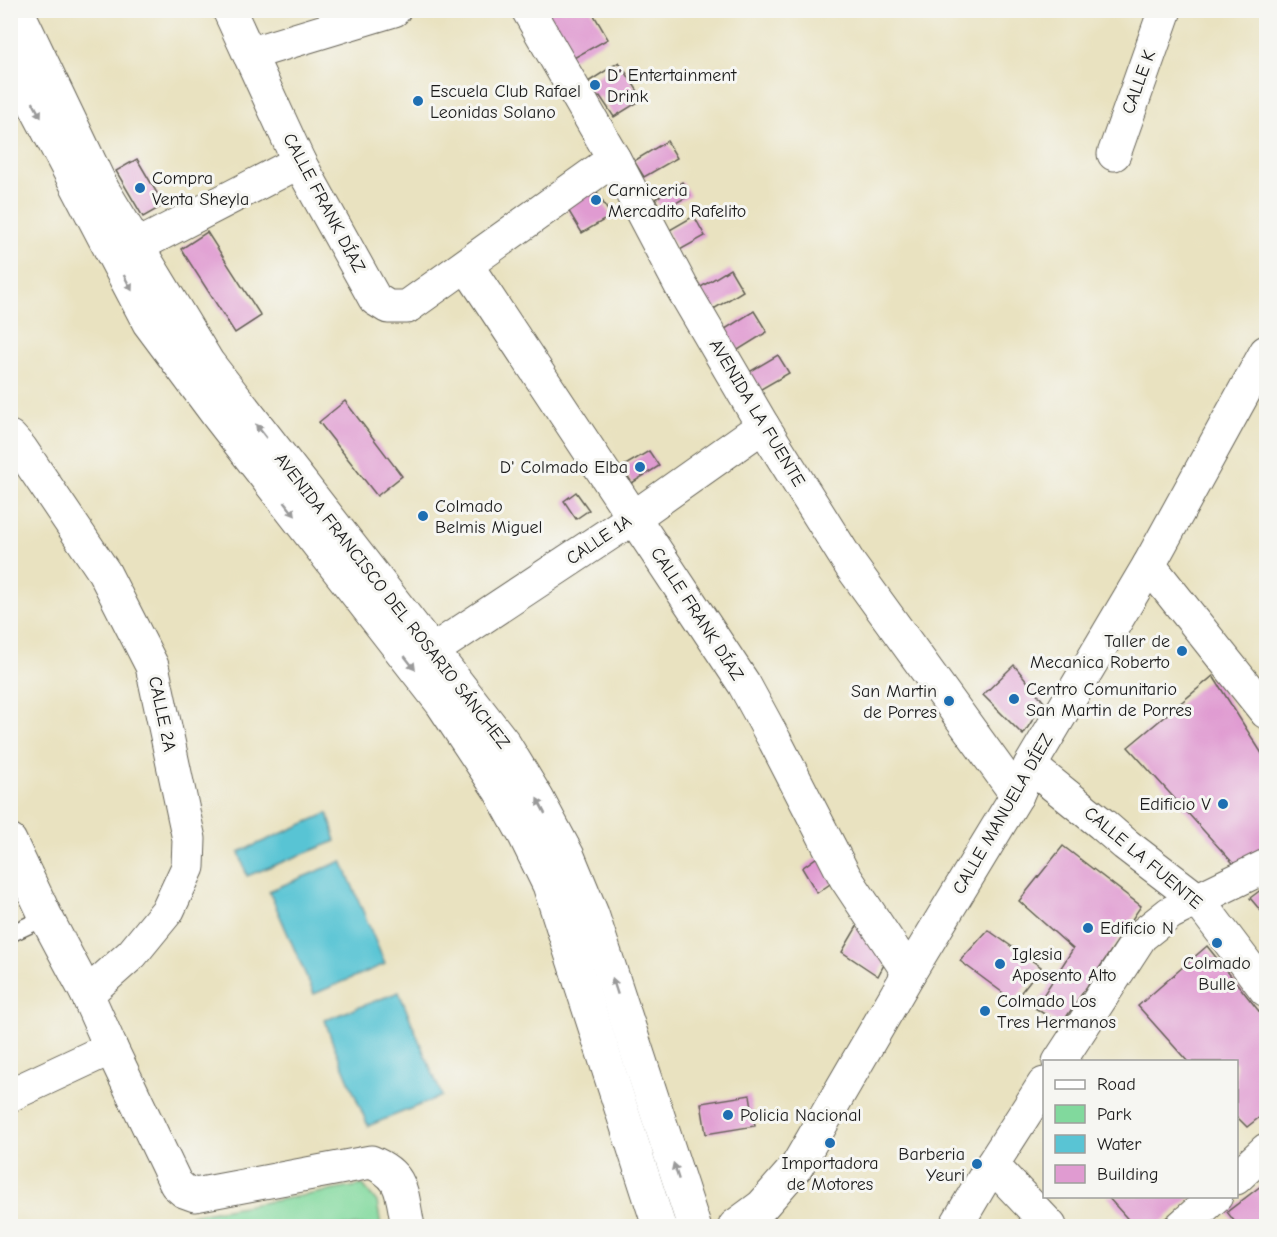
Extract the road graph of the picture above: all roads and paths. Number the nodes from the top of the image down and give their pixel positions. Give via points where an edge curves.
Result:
1 (17, 10) edge
2 (229, 10) edge
3 (394, 10) edge
4 (528, 10) edge
5 (1165, 10) edge
6 (249, 54) junction
7 (10, 58) edge
8 (1114, 154) dead end
9 (614, 159) junction
10 (299, 162) junction
11 (137, 246) junction
12 (467, 266) junction
13 (1266, 352) edge
14 (763, 426) junction
15 (14, 447) edge
16 (633, 518) junction
17 (1149, 565) junction
18 (432, 651) junction
19 (1266, 712) edge
20 (1030, 766) junction
21 (1017, 795) junction
22 (10, 841) edge
23 (1266, 866) edge
24 (1198, 900) junction
25 (46, 917) junction
26 (10, 934) edge
27 (909, 973) junction
28 (1266, 990) edge
29 (87, 994) junction
30 (111, 1048) junction
31 (1060, 1060) edge
32 (1043, 1086) edge
33 (10, 1095) edge
34 (1266, 1150) edge
35 (992, 1165) junction
36 (1238, 1176) edge
37 (1215, 1198) edge
38 (408, 1227) edge
39 (659, 1227) edge
40 (694, 1227) edge
41 (735, 1227) edge
42 (956, 1227) edge
43 (1050, 1227) edge
44 (1182, 1227) edge

1 - 11 street, AVENIDA FRANCISCO DEL ROSARIO SÁNCHEZ via 103,190
2 - 6 street, CALLE FRANK DÍAZ
3 - 6 street
4 - 9 street, AVENIDA LA FUENTE
5 - 8 street, CALLE K
6 - 10 street, CALLE FRANK DÍAZ
7 -> 39 street, AVENIDA FRANCISCO DEL ROSARIO SÁNCHEZ via 149,323 441,702 510,809 549,885
9 - 12 street, CALLE FRANK DÍAZ
9 - 14 street, AVENIDA LA FUENTE via 681,286
10 - 11 street
10 - 12 street, CALLE FRANK DÍAZ via 375,299 388,307 407,307
18 -> 11 street, AVENIDA FRANCISCO DEL ROSARIO SÁNCHEZ via 208,363
12 - 16 street, CALLE FRANK DÍAZ
13 - 17 street, CALLE MANUELA DÍEZ
14 - 16 street, CALLE 1A
14 - 21 street, AVENIDA LA FUENTE via 851,566
15 - 29 street, CALLE 2A via 104,572 152,666 189,839 188,867 168,910 132,954
16 - 18 street, CALLE 1A
16 - 27 street, CALLE FRANK DÍAZ via 744,684 845,877
17 - 19 street
17 - 20 street, CALLE MANUELA DÍEZ
40 -> 18 street, AVENIDA FRANCISCO DEL ROSARIO SÁNCHEZ via 592,914 568,855 503,742
20 - 21 street, CALLE MANUELA DÍEZ
20 - 24 street, CALLE LA FUENTE
21 - 27 street, CALLE MANUELA DÍEZ
22 - 25 street
23 - 24 street
24 - 28 street, CALLE LA FUENTE
24 - 31 street via 1170,913 1141,936
25 - 26 lane
25 - 29 street
27 - 41 street, CALLE MANUELA DÍEZ via 797,1166 762,1206
29 - 30 street
30 - 33 street
30 - 38 street via 176,1184 184,1191 195,1195 371,1162 387,1168 399,1183
32 - 35 street
34 - 36 street
35 - 42 street
35 - 43 street
37 - 44 street

